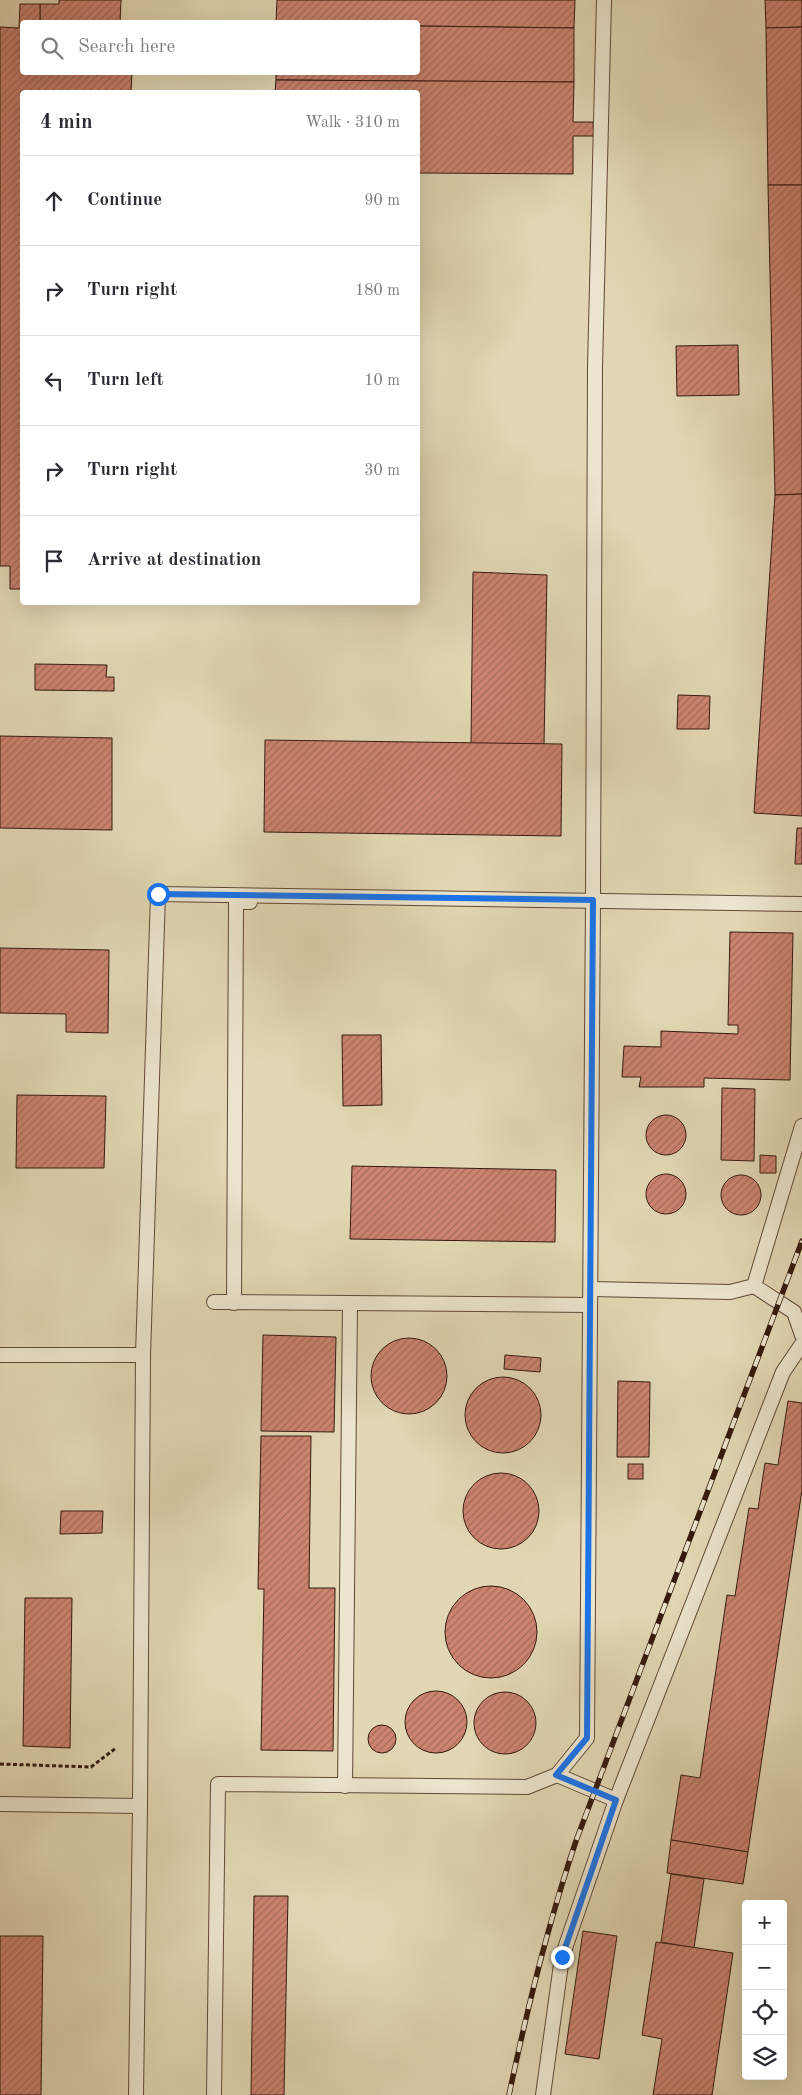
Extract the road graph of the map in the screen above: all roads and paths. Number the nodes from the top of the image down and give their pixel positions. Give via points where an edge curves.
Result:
1 (604, 0) edge
2 (593, 900) junction
3 (802, 904) edge
4 (802, 1126) edge
5 (754, 1286) junction
6 (590, 1289) junction
7 (214, 1302) dead end
8 (234, 1302) junction
9 (350, 1304) junction
10 (590, 1306) junction
11 (802, 1335) edge
12 (802, 1344) edge
13 (0, 1355) edge
14 (143, 1355) junction
15 (117, 1748) dead end
16 (0, 1764) edge
17 (556, 1775) junction
18 (345, 1786) junction
19 (616, 1800) junction
20 (0, 1804) edge
21 (140, 1806) junction
22 (136, 2095) edge
23 (214, 2095) edge
24 (543, 2095) edge

1 - 2 lane via 595,377
2 - 3 lane
2 - 6 lane
2 - 8 lane via 236,902
2 - 14 lane via 158,894
4 - 5 lane
5 - 6 lane via 730,1292
5 - 11 lane via 794,1312
6 - 10 lane
7 - 8 lane
8 - 9 lane
9 - 10 lane
9 - 18 lane
10 - 17 lane via 587,1738
12 - 19 lane via 783,1372
13 - 14 lane
14 - 21 lane
15 - 16 path via 91,1767
17 - 18 lane via 527,1787
17 - 19 lane
18 - 23 lane via 218,1784
19 - 24 lane via 562,1957
20 - 21 lane
21 - 22 lane

